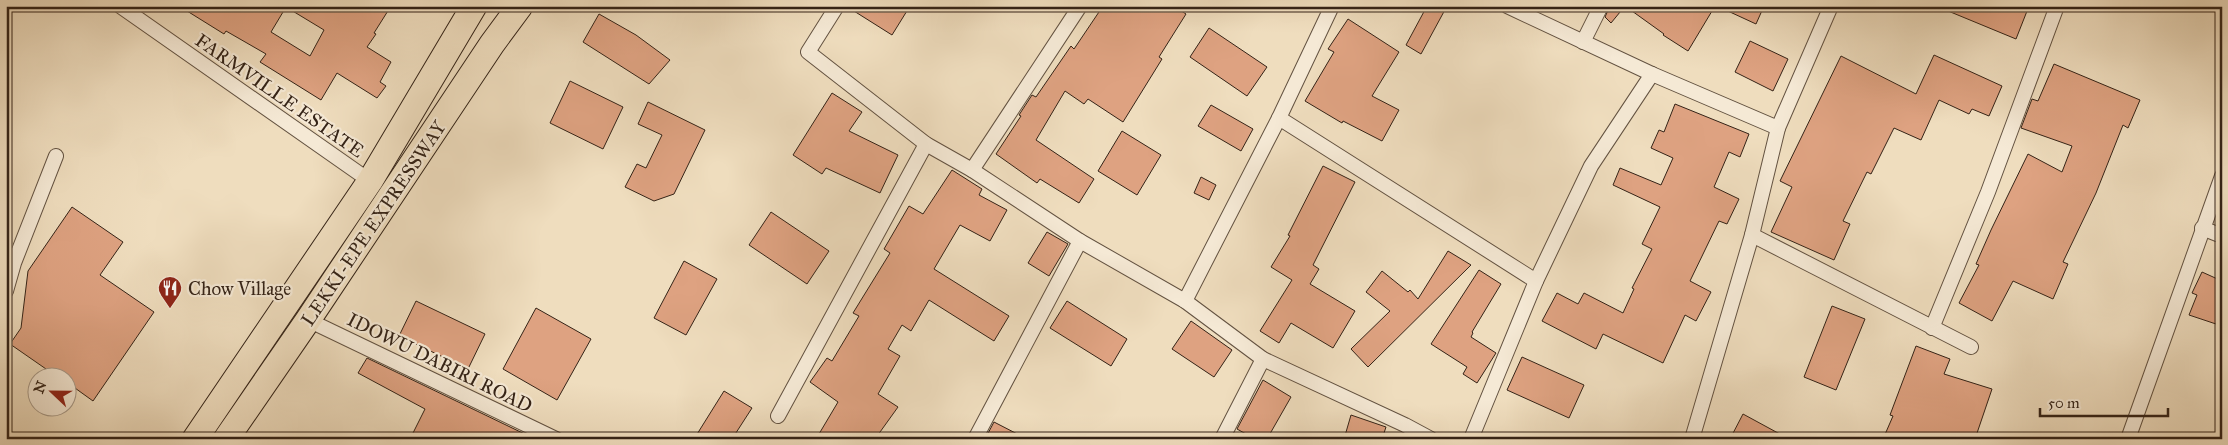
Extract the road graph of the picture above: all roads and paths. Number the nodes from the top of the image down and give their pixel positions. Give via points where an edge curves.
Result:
1 (120, 6) edge
2 (474, 6) edge
3 (520, 6) edge
4 (837, 6) edge
5 (1080, 6) edge
6 (1332, 6) edge
7 (1507, 6) edge
8 (1601, 6) edge
9 (1831, 6) edge
10 (2057, 6) edge
11 (1582, 42) junction
12 (1652, 74) junction
13 (1279, 118) junction
14 (1778, 128) junction
15 (926, 144) junction
16 (56, 156) dead end
17 (972, 170) junction
18 (2222, 176) edge
19 (370, 181) junction
20 (2202, 228) junction
21 (1752, 235) junction
22 (2222, 236) edge
23 (1080, 241) junction
24 (1536, 280) junction
25 (6, 291) edge
26 (1185, 301) junction
27 (308, 320) junction
28 (1932, 328) junction
29 (1971, 347) dead end
30 (1263, 359) junction
31 (778, 416) dead end
32 (540, 436) edge
33 (195, 439) edge
34 (226, 439) edge
35 (556, 439) edge
36 (975, 439) edge
37 (1222, 439) edge
38 (1431, 439) edge
39 (1471, 439) edge
40 (1692, 439) edge
41 (2128, 439) edge

1 - 19 street, FARMVILLE ESTATE
2 - 19 highway, LEKKI-EPE EXPRESSWAY
3 - 27 highway, LEKKI-EPE EXPRESSWAY
4 - 15 street via 808,52
5 - 17 street
6 - 13 street
7 - 11 street
8 - 11 street
9 - 14 street
10 - 28 street via 1988,192
11 - 12 street
12 - 14 street
12 - 24 street via 1591,166
13 - 24 street
13 - 26 street
14 - 21 street
15 - 17 street
15 - 31 street
16 - 25 street
17 - 23 street
18 - 20 street
19 - 33 highway, LEKKI-EPE EXPRESSWAY
20 - 22 street
20 - 41 street
21 - 28 street
21 - 40 street
23 - 26 street
23 - 36 street
24 - 39 street
26 - 30 street
27 - 32 street, IDOWU DABIRI ROAD
27 - 34 highway, LEKKI-EPE EXPRESSWAY
28 - 29 street
30 - 37 street
30 - 38 street
32 - 35 street, IDOWU DABIRI ROAD

